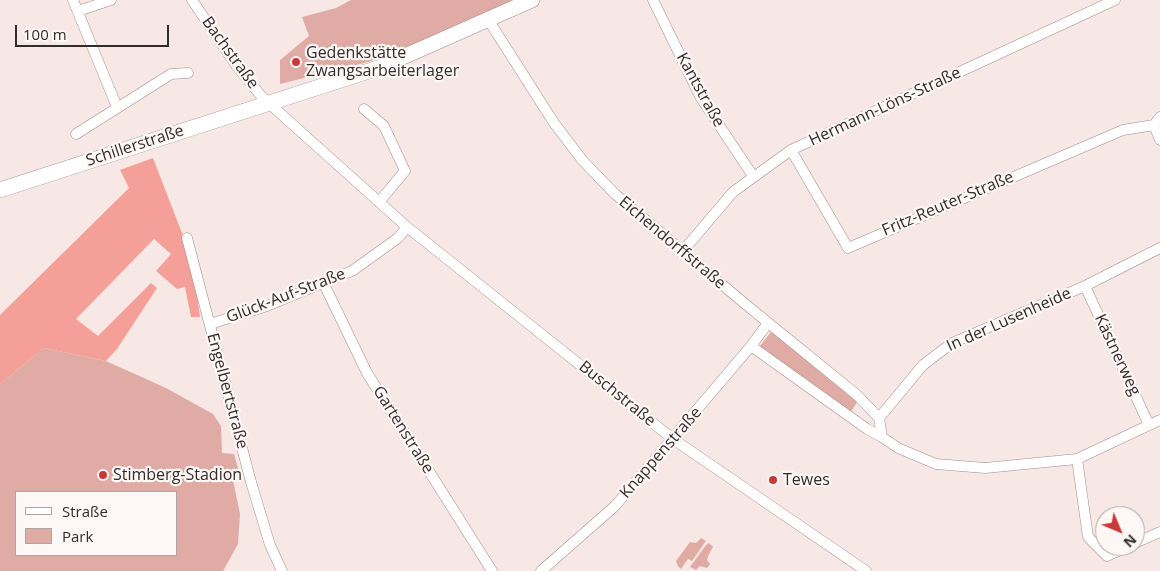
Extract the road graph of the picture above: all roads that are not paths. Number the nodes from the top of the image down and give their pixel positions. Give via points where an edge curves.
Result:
1 (73, 0) edge
2 (111, 0) edge
3 (192, 0) edge
4 (532, 0) edge
5 (653, 0) edge
6 (1115, 0) edge
7 (78, 11) junction
8 (488, 21) junction
9 (188, 73) dead end
10 (270, 103) junction
11 (117, 107) junction
12 (364, 109) dead end
13 (1157, 121) edge
14 (76, 134) dead end
15 (1160, 140) edge
16 (791, 150) junction
17 (753, 176) junction
18 (0, 190) edge
19 (379, 202) junction
20 (407, 227) junction
21 (187, 238) dead end
22 (1160, 248) edge
23 (682, 252) junction
24 (324, 284) junction
25 (1085, 286) junction
26 (768, 323) junction
27 (210, 324) junction
28 (751, 346) junction
29 (879, 418) junction
30 (1160, 420) edge
31 (1149, 425) junction
32 (882, 437) junction
33 (673, 439) junction
34 (1078, 459) junction
35 (1160, 532) edge
36 (1145, 539) edge
37 (1095, 544) edge
38 (282, 571) edge
39 (492, 571) edge
40 (541, 571) edge
41 (866, 571) edge

1 - 7 street
2 - 7 street
3 - 10 street, Bachstraße via 236,65
4 - 8 main road, Schillerstraße
5 - 17 street, Kantstraße via 701,98
6 - 16 street, Hermann-Löns-Straße
7 - 11 street
8 - 10 main road, Schillerstraße via 378,68
8 - 23 street, Eichendorffstraße via 554,123 584,161 615,194
9 - 11 street, Schillerstraße via 171,74
10 - 18 main road, Schillerstraße
10 - 19 street, Buschstraße
11 - 14 street, Schillerstraße
12 - 19 street via 384,126 405,171
13 - 15 street, Fritz-Reuter-Straße
13 - 16 street, Fritz-Reuter-Straße via 1123,130 848,248
16 - 17 street, Hermann-Löns-Straße
17 - 23 street, Hermann-Löns-Straße via 733,192
19 - 20 street, Buschstraße
20 - 24 street, Glück-Auf-Straße via 400,236 352,272
20 - 33 street, Buschstraße
21 - 27 street, Engelbertstraße
22 - 25 street, In der Lusenheide
23 - 26 street, Eichendorffstraße
24 - 27 street, Glück-Auf-Straße
24 - 39 street, Gartenstraße via 367,373
25 - 29 street, In der Lusenheide via 944,348 922,365
25 - 31 street, Kästnerweg
26 - 28 street, Knappenstraße
26 - 29 street, Eichendorffstraße via 857,395
27 - 38 street, Engelbertstraße via 251,482 270,545
28 - 32 street
28 - 33 street, Knappenstraße
29 - 32 street
30 - 31 street
31 - 34 street
32 - 34 street via 898,448 936,464 985,468
33 - 40 street, Knappenstraße via 615,506
33 - 41 street, Buschstraße
34 - 37 street via 1088,537
35 - 36 street

